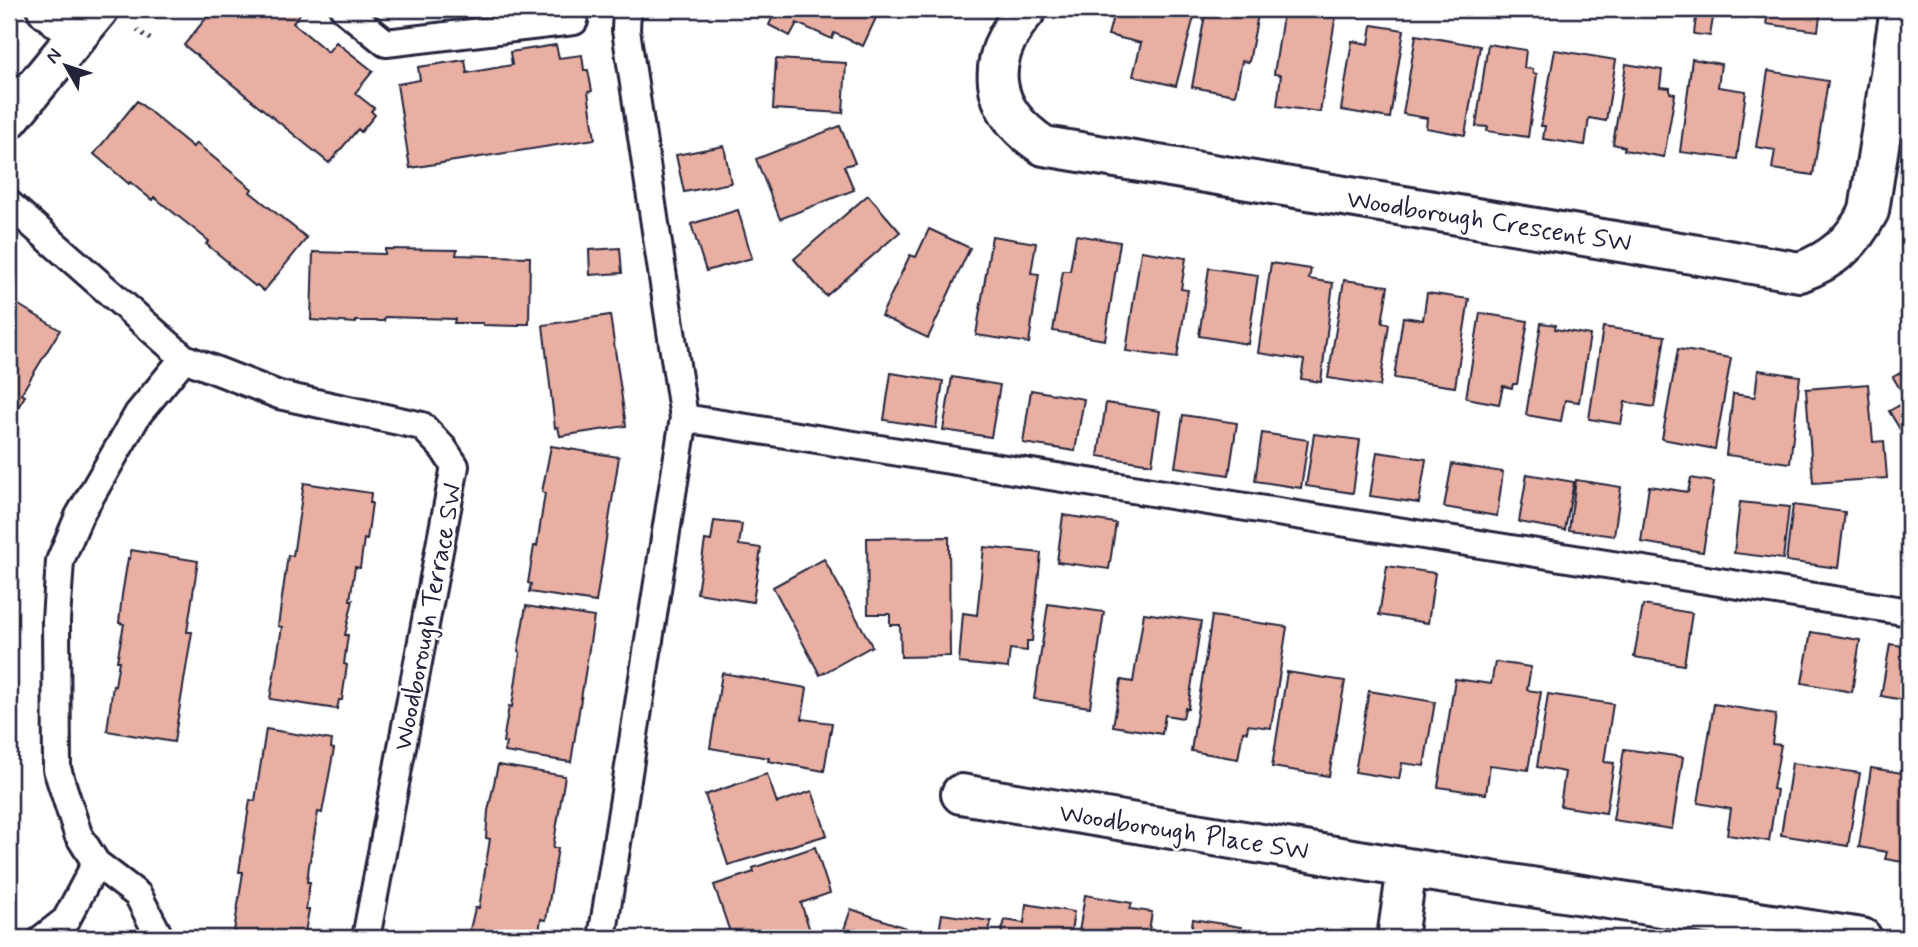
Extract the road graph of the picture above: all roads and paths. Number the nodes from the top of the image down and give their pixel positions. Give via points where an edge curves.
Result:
1 (47, 9) edge
2 (344, 9) edge
3 (626, 9) edge
4 (1027, 9) edge
5 (1900, 9) edge
6 (88, 21) edge
7 (574, 21) dead end
8 (137, 30) dead end
9 (153, 41) dead end
10 (9, 119) edge
11 (9, 204) edge
12 (184, 358) junction
13 (684, 418) junction
14 (1909, 612) edge
15 (961, 794) dead end
16 (96, 863) junction
17 (1407, 869) junction
18 (43, 938) edge
19 (160, 938) edge
20 (366, 938) edge
21 (602, 938) edge
22 (1396, 938) edge
23 (1862, 938) edge

1 - 6 street
2 - 7 lane via 386,43
3 - 13 lane
4 - 5 street, Woodborough Crescent SW via 1004,40 998,78 1011,116 1044,146 1800,272 1818,266 1849,243 1868,211
6 - 10 street
8 - 9 path
11 - 12 lane, Woodborough Terrace SW
12 - 16 lane via 138,414 79,516 60,561 57,769 78,834
12 - 20 lane, Woodborough Terrace SW via 279,396 422,426 455,466
13 - 14 lane
13 - 21 lane
15 - 17 street, Woodborough Place SW
16 - 18 lane via 66,920
16 - 19 lane via 138,895
17 - 22 street
17 - 23 street, Woodborough Place SW

